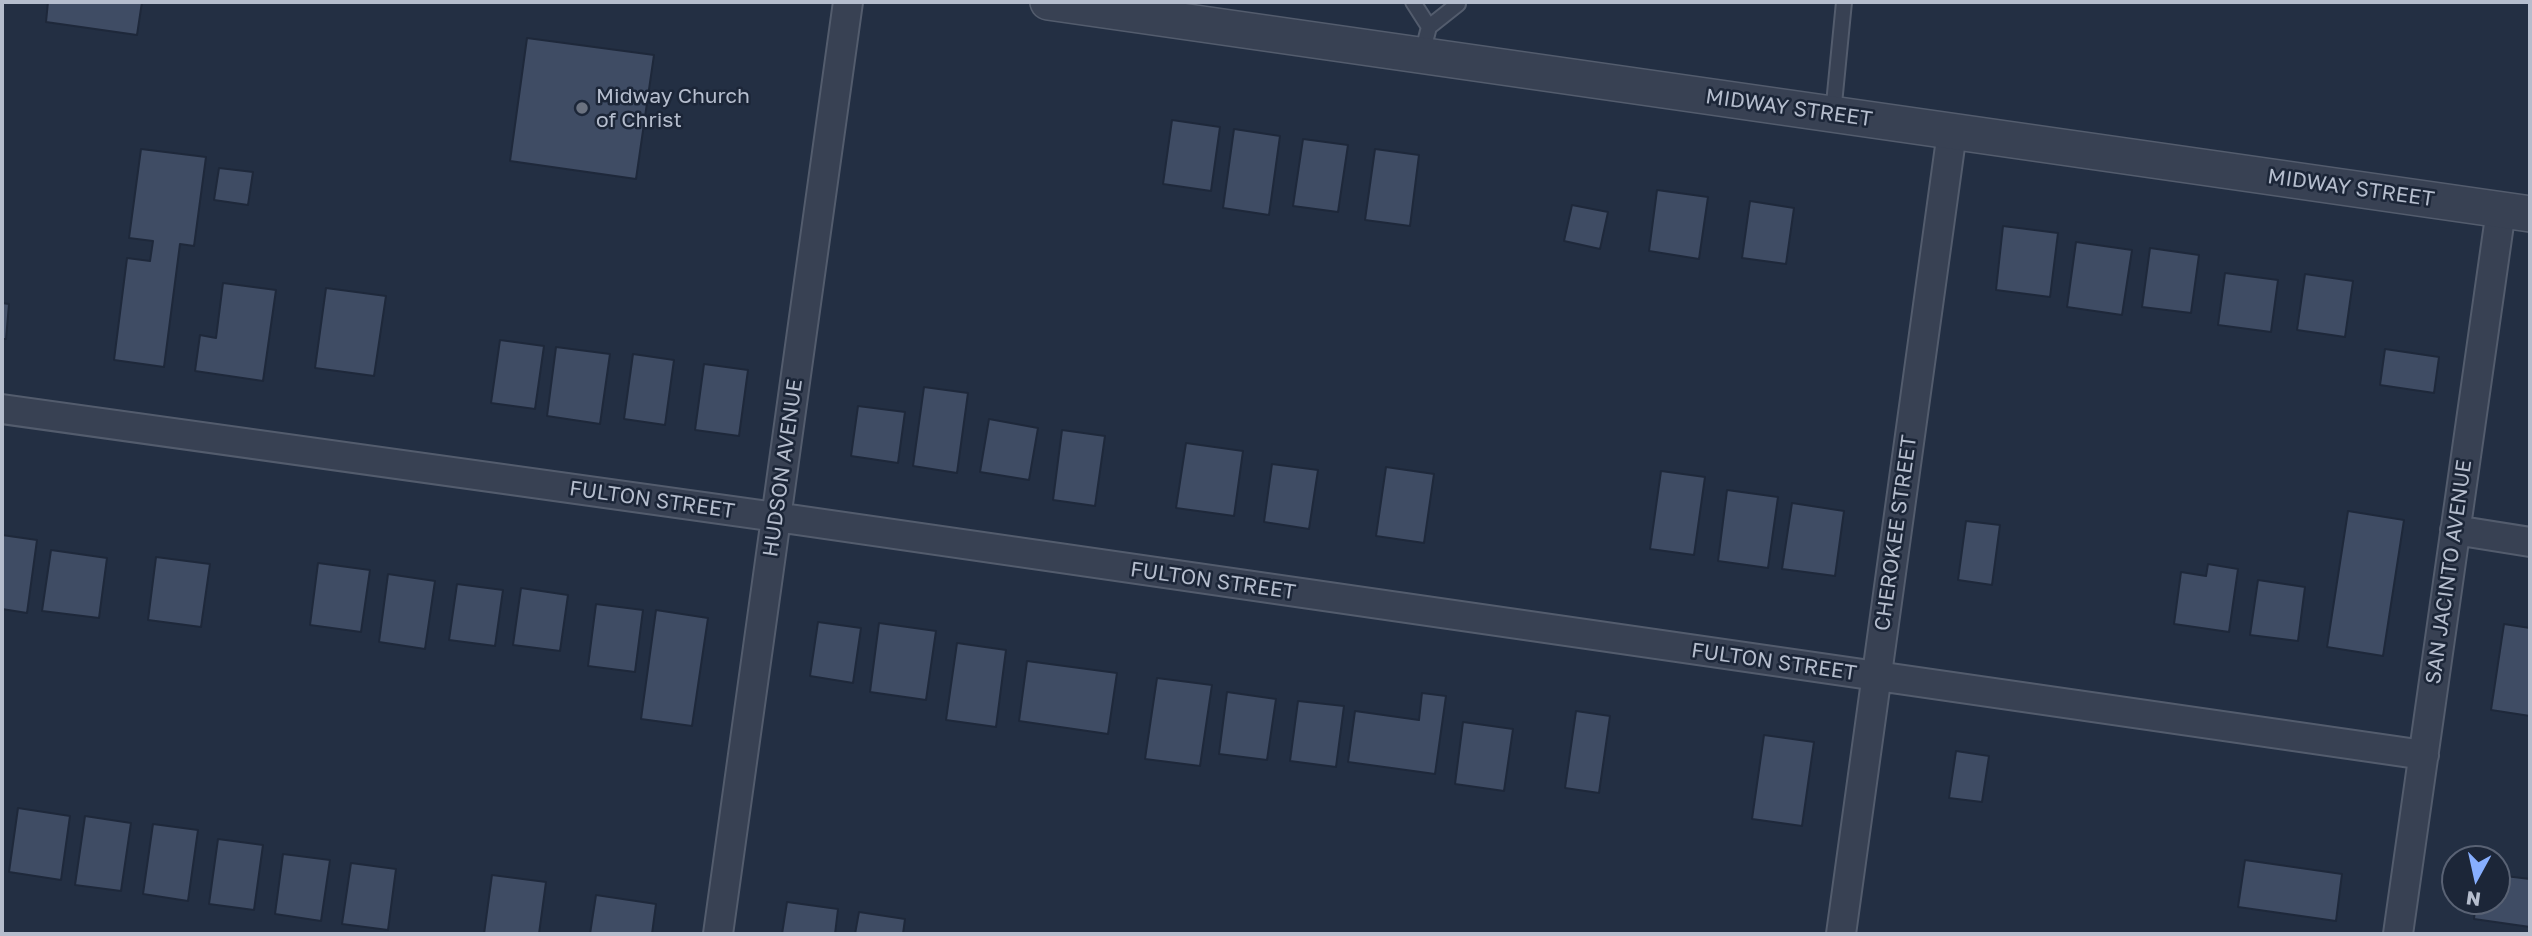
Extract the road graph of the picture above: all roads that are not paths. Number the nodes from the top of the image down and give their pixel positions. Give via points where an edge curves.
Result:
1 (848, 2) edge
2 (1048, 2) edge
3 (1413, 2) edge
4 (1458, 2) edge
5 (1844, 2) edge
6 (1425, 41) junction
7 (1833, 114) junction
8 (1952, 132) junction
9 (2515, 212) edge
10 (2, 409) edge
11 (776, 517) junction
12 (2455, 530) junction
13 (2530, 541) edge
14 (1877, 676) junction
15 (2424, 755) junction
16 (718, 934) edge
17 (1841, 934) edge
18 (2398, 934) edge

1 - 11 street, HUDSON AVENUE
2 - 6 street, MIDWAY STREET
3 - 6 lane
4 - 6 lane
5 - 7 lane
6 - 7 street, MIDWAY STREET
7 - 8 street, MIDWAY STREET
8 - 9 street, MIDWAY STREET
8 - 14 street, CHEROKEE STREET
9 - 12 street, SAN JACINTO AVENUE
10 - 11 street, FULTON STREET
11 - 14 street, FULTON STREET
11 - 16 street, HUDSON AVENUE
12 - 13 street
12 - 15 street, SAN JACINTO AVENUE
14 - 15 street, FULTON STREET
14 - 17 street, CHEROKEE STREET
15 - 18 street, SAN JACINTO AVENUE

